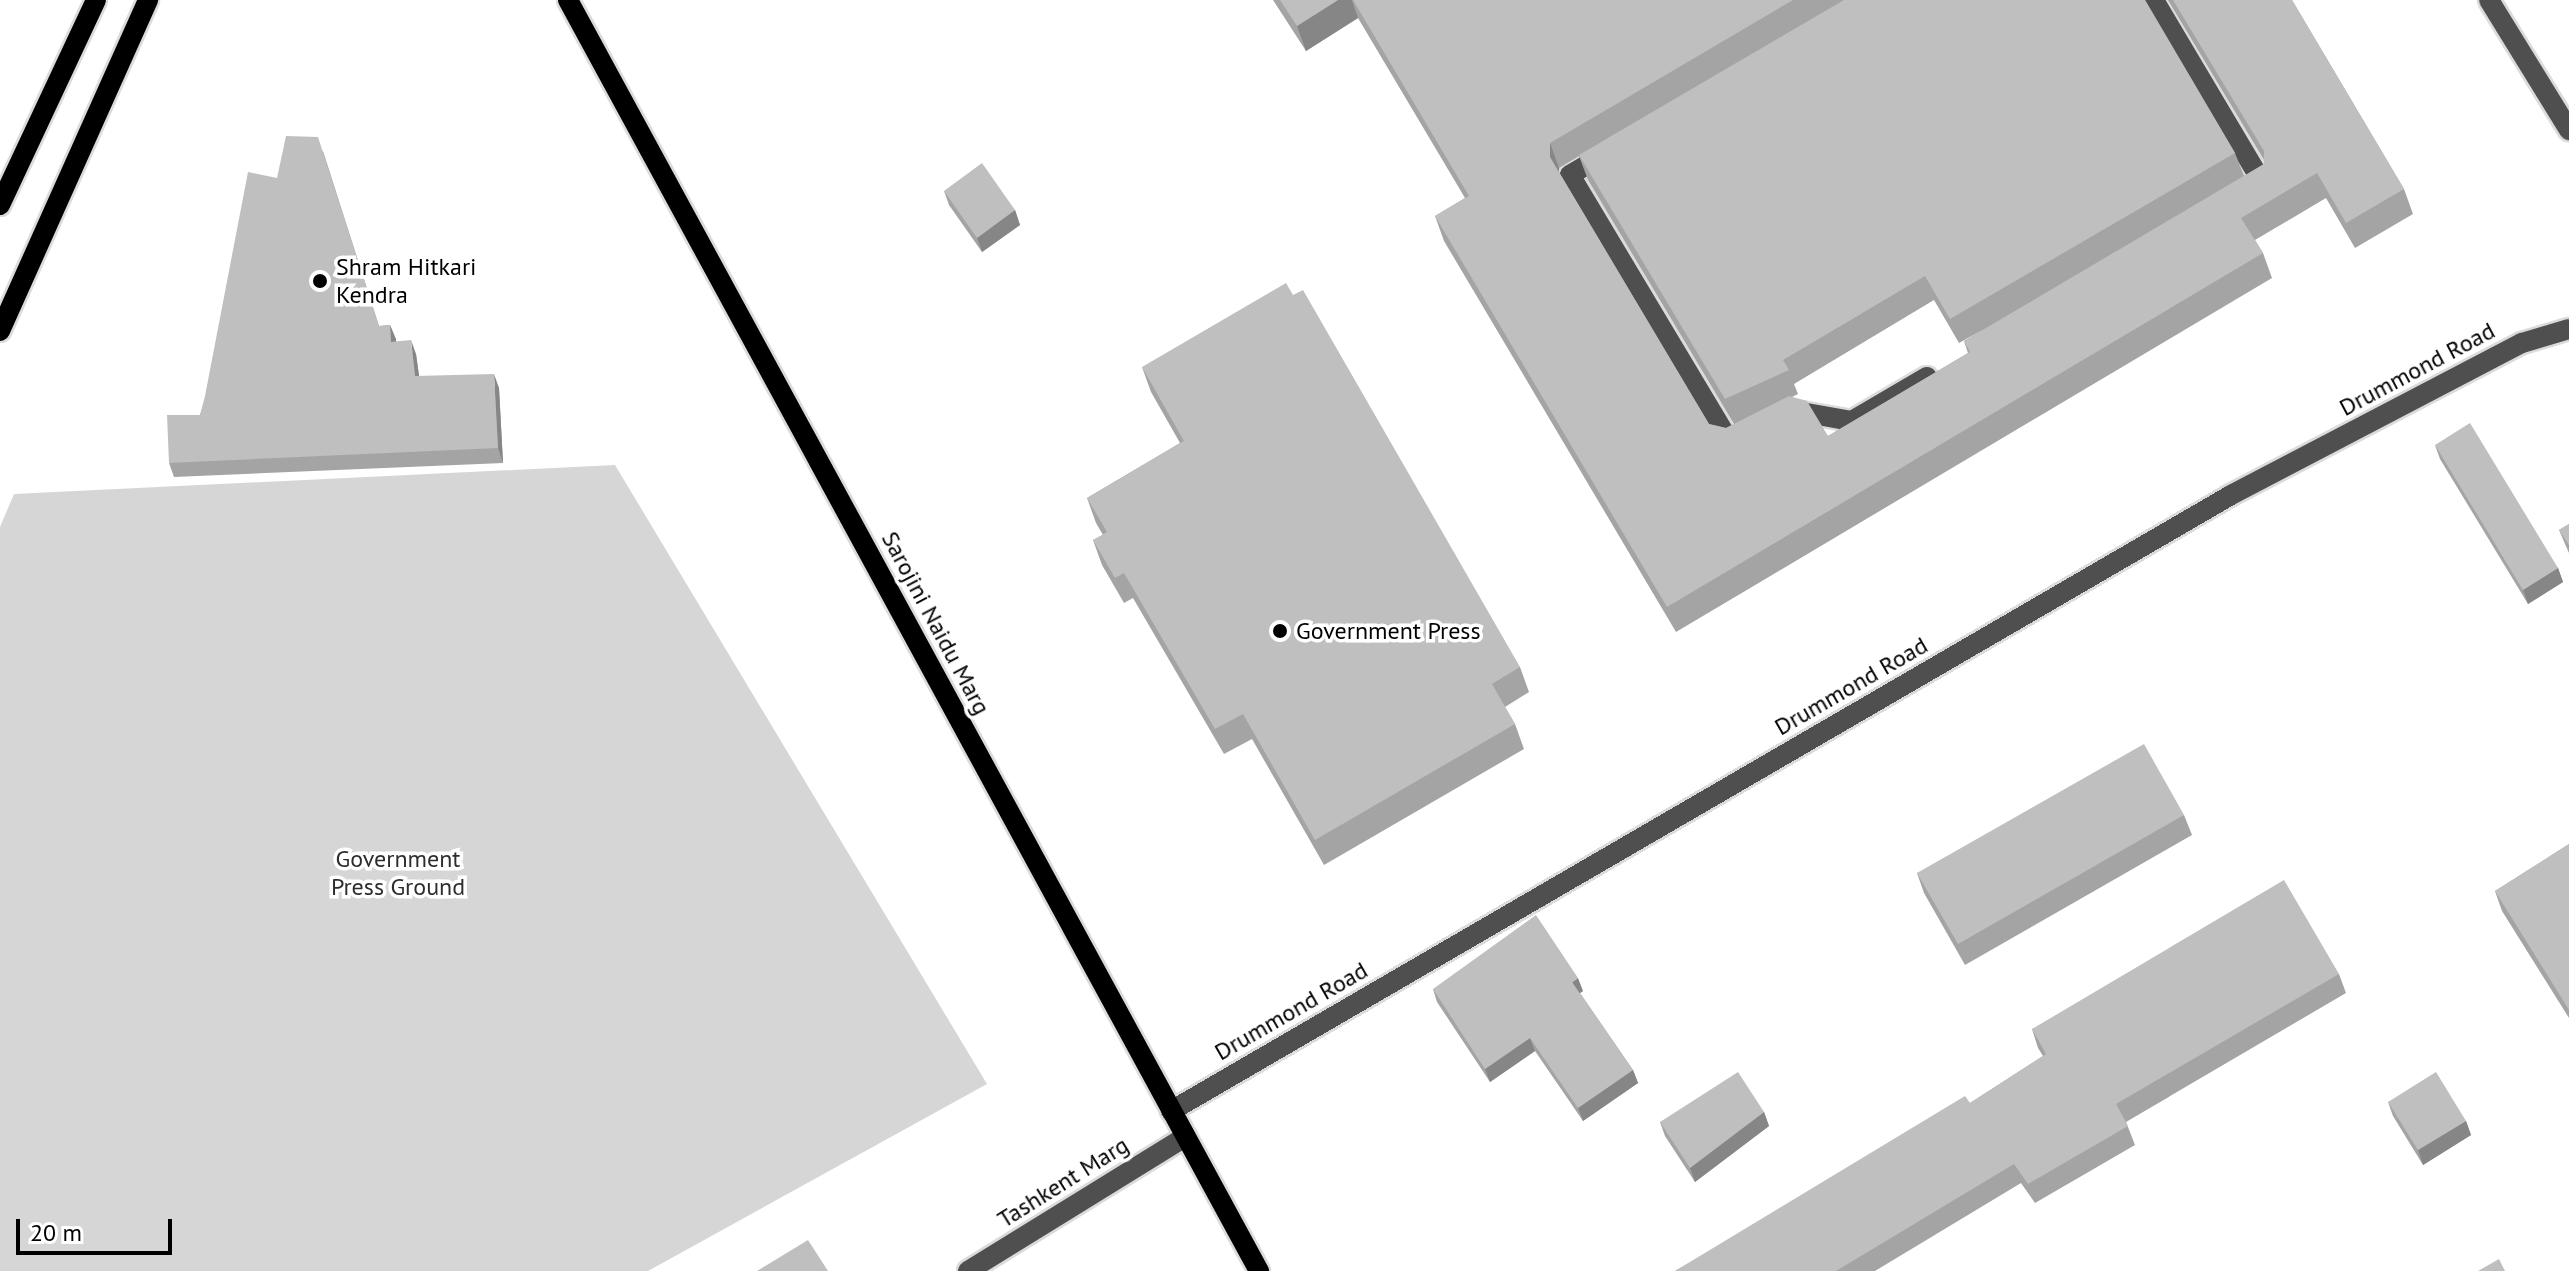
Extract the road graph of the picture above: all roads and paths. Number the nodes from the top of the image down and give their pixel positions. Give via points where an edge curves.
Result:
1 (96, 0) edge
2 (148, 0) edge
3 (568, 0) edge
4 (2154, 0) edge
5 (2489, 0) edge
6 (2569, 130) edge
7 (1625, 143) edge
8 (2234, 198) edge
9 (0, 205) edge
10 (2569, 329) edge
11 (0, 331) edge
12 (1948, 365) edge
13 (1171, 1111) junction
14 (1185, 1137) junction
15 (968, 1271) edge
16 (1259, 1271) edge

1 - 9 main road
2 - 11 main road
3 - 13 main road, Sarojini Naidu Marg
4 - 8 street via 2262,182
5 - 6 street
7 - 12 street via 1570,175 1729,441 1796,407 1852,421
10 - 13 street, Drummond Road via 2522,343 2231,495
13 - 14 main road, Sarojini Naidu Marg
14 - 15 street, Tashkent Marg
14 - 16 main road, Sarojini Naidu Marg

